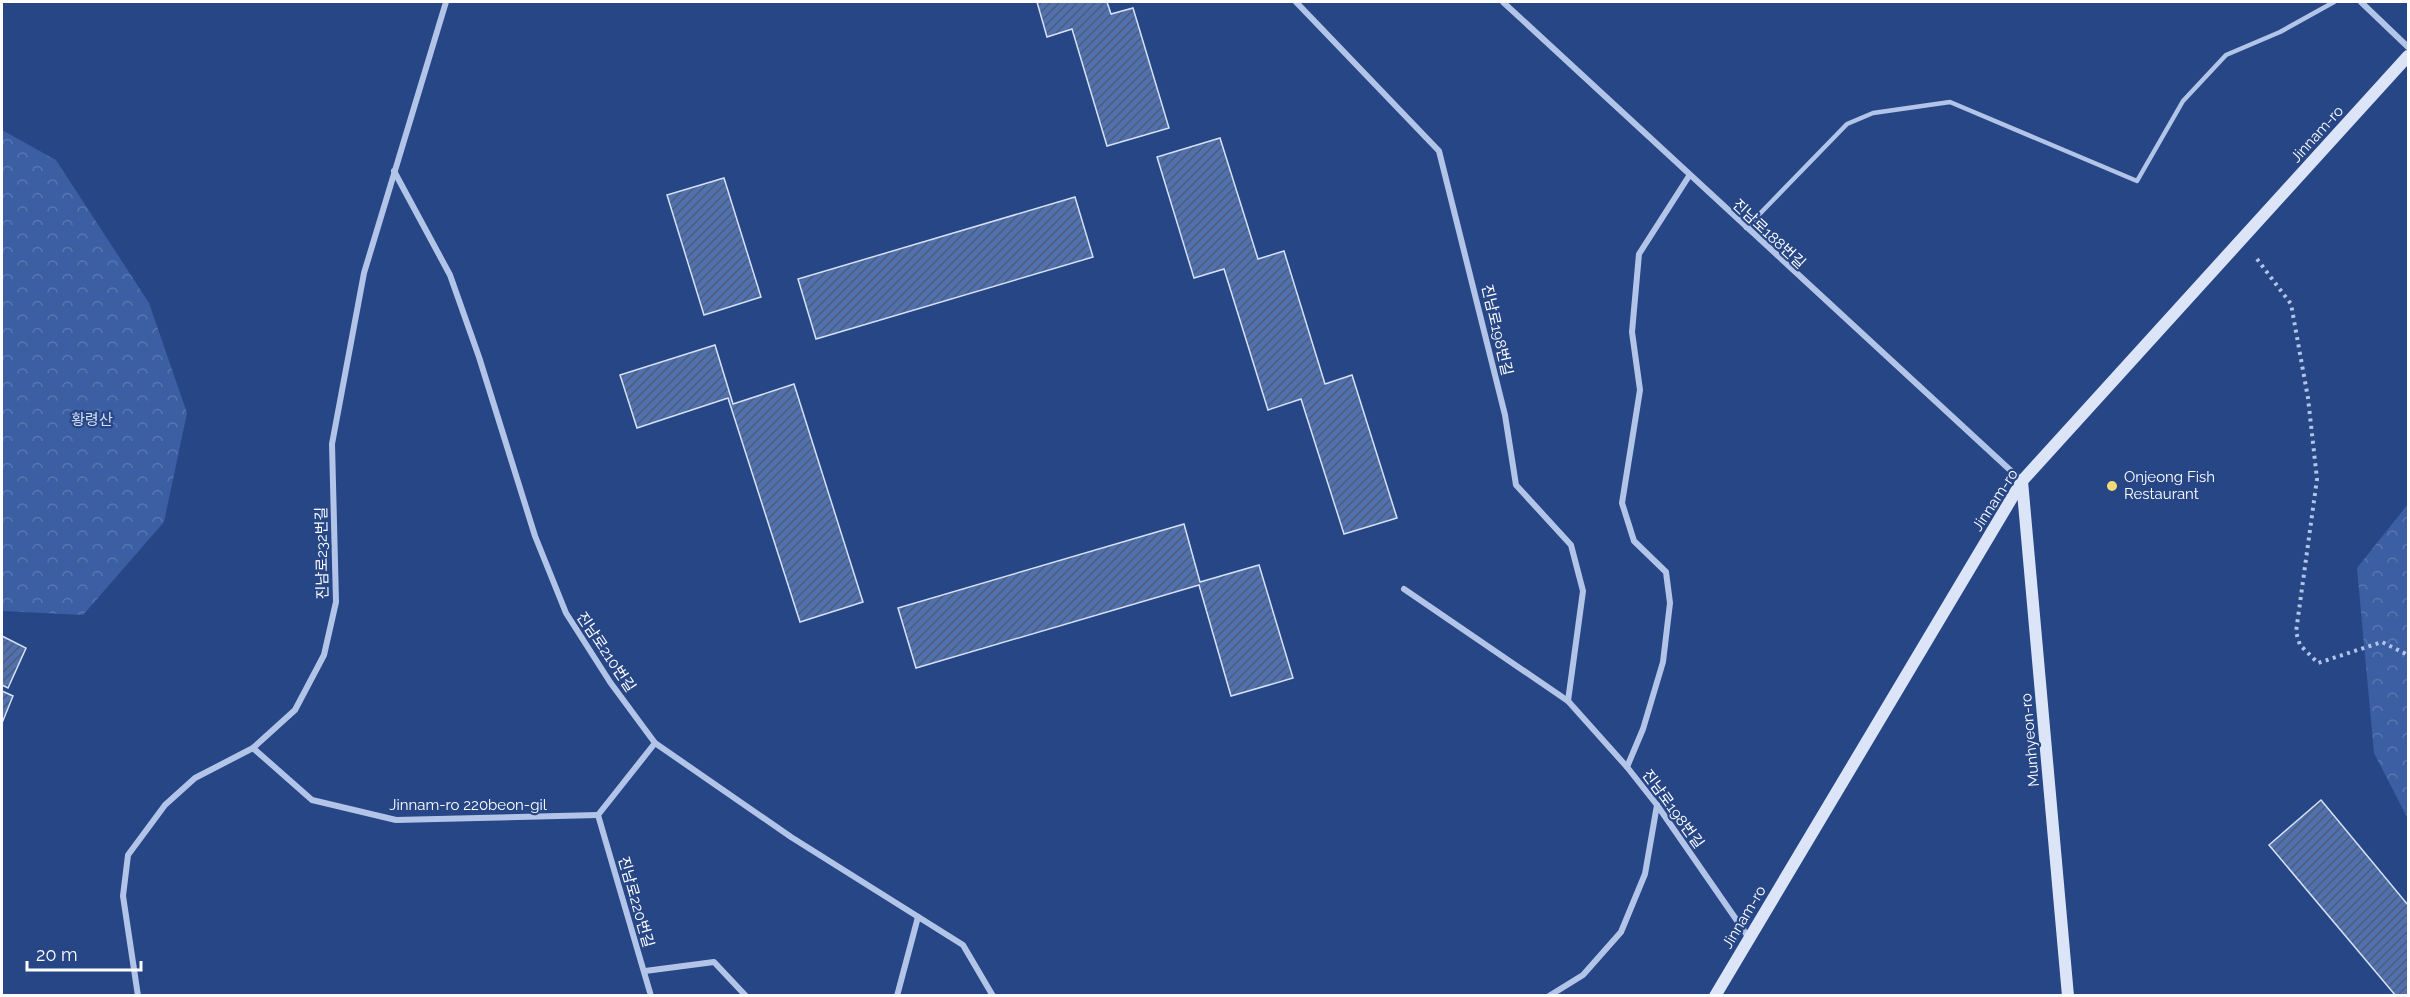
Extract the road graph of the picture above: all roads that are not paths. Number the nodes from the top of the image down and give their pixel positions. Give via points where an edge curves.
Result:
1 (446, 2) edge
2 (1296, 2) edge
3 (1503, 2) edge
4 (2334, 2) edge
5 (2361, 2) edge
6 (2409, 47) edge
7 (2409, 56) edge
8 (394, 171) junction
9 (1689, 176) junction
10 (1746, 228) junction
11 (2022, 481) junction
12 (1404, 589) dead end
13 (1568, 701) junction
14 (655, 743) junction
15 (253, 748) junction
16 (1627, 767) junction
17 (1656, 805) junction
18 (598, 814) junction
19 (918, 916) junction
20 (1749, 938) junction
21 (645, 971) junction
22 (138, 996) edge
23 (651, 996) edge
24 (746, 996) edge
25 (897, 996) edge
26 (993, 996) edge
27 (1549, 996) edge
28 (1715, 996) edge
29 (2068, 996) edge

1 - 8 street, 진남로232번길
2 - 13 street, 진남로198번길 via 1439,150 1504,415 1516,485 1571,545 1583,591
3 - 9 street, 진남로188번길
4 - 10 lane via 2280,32 2226,55 2183,101 2137,181 1950,102 1873,113 1847,124
5 - 6 street
7 - 11 main road, Jinnam-ro
8 - 14 street, 진남로210번길 via 450,275 535,536 566,613
8 - 15 street, 진남로232번길 via 364,273 332,444 336,602 324,655 295,710
9 - 10 street, 진남로188번길
9 - 16 street via 1639,254 1632,332 1640,390 1622,503 1634,541 1666,572 1670,603 1664,662 1644,729
10 - 11 street, 진남로188번길
11 - 20 main road, Jinnam-ro
11 - 29 main road, Munhyeon-ro
12 - 13 street, 진남로198번길
13 - 16 street, 진남로198번길
14 - 18 street
14 - 19 street, 진남로210번길 via 791,837
15 - 18 street, Jinnam-ro 220beon-gil via 312,800 396,820
15 - 22 street, 진남로232번길 via 195,778 165,805 128,855 123,896
16 - 17 street, 진남로198번길
17 - 20 street, 진남로198번길
17 - 27 street via 1645,874 1621,932 1583,975
18 - 21 street, 진남로220번길
19 - 25 street
19 - 26 street, 진남로210번길 via 963,945
20 - 28 main road, Jinnam-ro
21 - 23 street, 진남로220번길
21 - 24 street via 714,962

